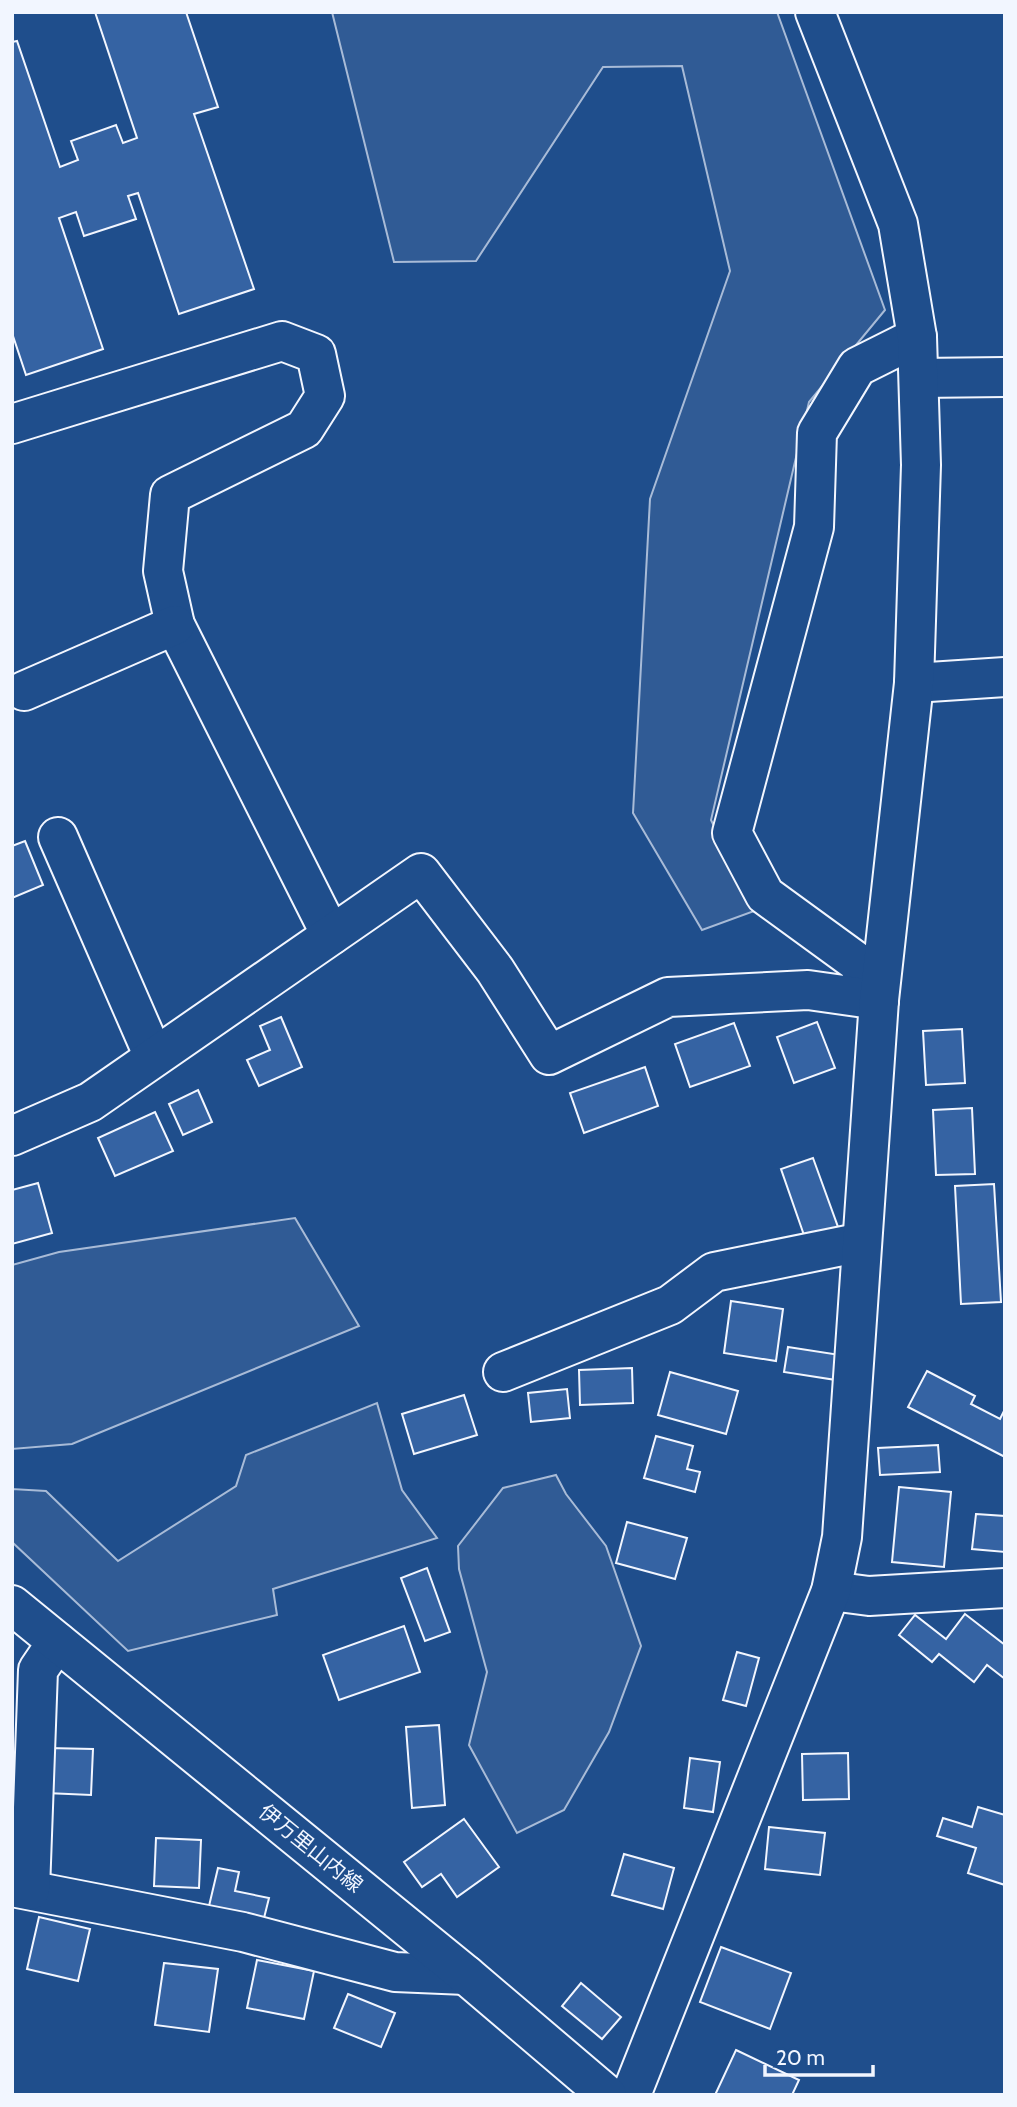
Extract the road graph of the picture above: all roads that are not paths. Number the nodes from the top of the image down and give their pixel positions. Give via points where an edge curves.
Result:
1 (815, 12) edge
2 (917, 337) junction
3 (1005, 377) edge
4 (919, 379) junction
5 (12, 424) edge
6 (175, 625) junction
7 (1005, 677) edge
8 (914, 683) junction
9 (24, 691) dead end
10 (58, 837) dead end
11 (331, 935) junction
12 (879, 1000) junction
13 (155, 1057) junction
14 (12, 1136) edge
15 (862, 1242) junction
16 (503, 1371) dead end
17 (1005, 1588) edge
18 (831, 1591) junction
19 (12, 1605) edge
20 (57, 1642) junction
21 (21, 1888) edge
22 (466, 1975) junction
23 (610, 2094) edge

1 - 2 street via 898,223
2 - 4 street
2 - 12 street via 857,368 817,433 814,527 732,833 765,895 856,962
3 - 4 street
4 - 8 street
5 - 6 street via 282,341 316,354 325,396 304,429 170,495 163,571
6 - 9 street
6 - 11 street
7 - 8 street
8 - 12 street
10 - 13 street
11 - 12 street via 421,873 495,970 550,1055 668,997 808,990
11 - 13 street
12 - 15 street
13 - 14 street via 90,1102
15 - 16 street via 714,1272 670,1305
15 - 18 street via 842,1537
17 - 18 street via 869,1596
18 - 23 street
19 - 20 street, 伊万里山内線
20 - 21 street via 38,1670
20 - 22 street, 伊万里山内線
21 - 22 street via 243,1931 395,1972
22 - 23 street, 伊万里山内線

